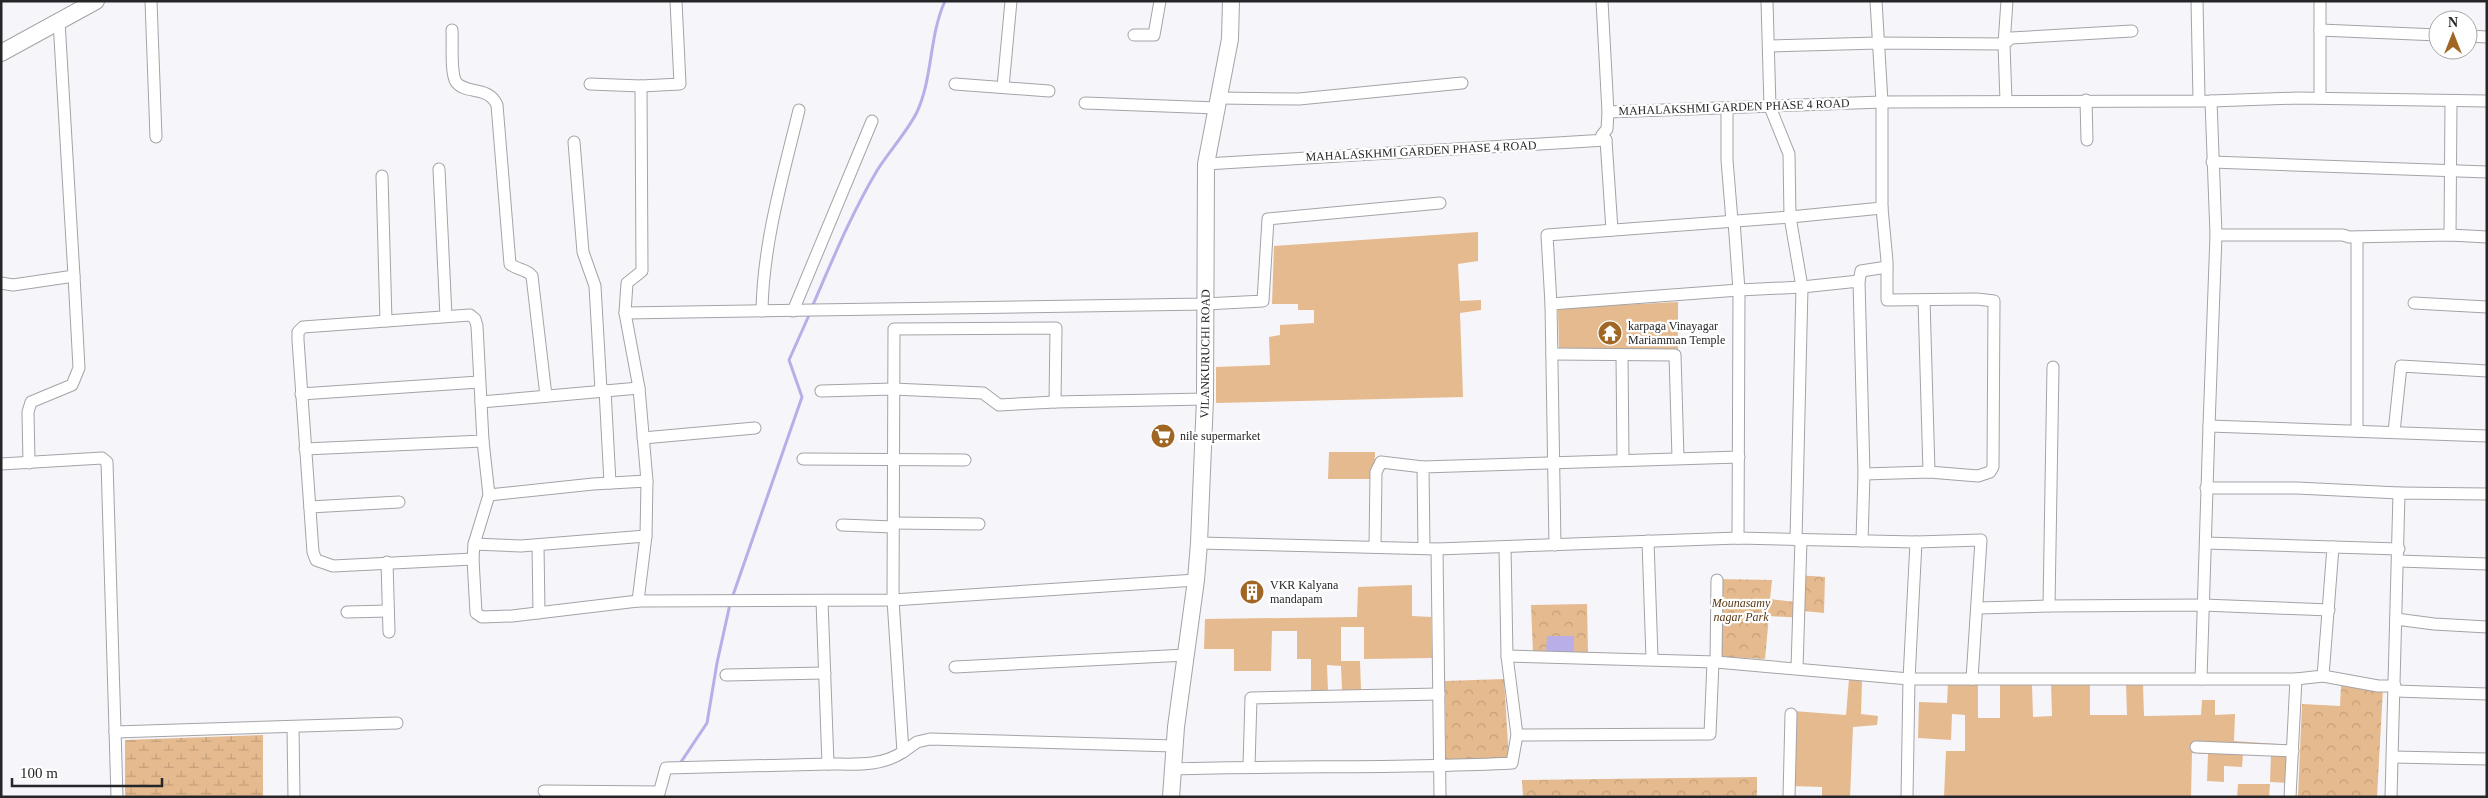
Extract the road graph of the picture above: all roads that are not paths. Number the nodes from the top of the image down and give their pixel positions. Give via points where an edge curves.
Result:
1 (96, 1) edge
2 (150, 1) edge
3 (676, 1) edge
4 (1011, 1) edge
5 (1160, 1) edge
6 (1231, 1) edge
7 (1602, 1) edge
8 (1767, 1) edge
9 (1876, 1) edge
10 (2007, 1) edge
11 (2197, 1) edge
12 (2320, 1) edge
13 (59, 21) junction
14 (452, 30) dead end
15 (2320, 30) junction
16 (2132, 31) dead end
17 (1134, 35) dead end
18 (2428, 35) edge
19 (1878, 42) junction
20 (2004, 44) junction
21 (1769, 46) junction
22 (1, 53) edge
23 (1462, 83) dead end
24 (590, 84) dead end
25 (955, 84) dead end
26 (642, 86) junction
27 (1003, 87) junction
28 (1049, 91) dead end
29 (2320, 98) junction
30 (2199, 99) junction
31 (2086, 100) junction
32 (2211, 100) junction
33 (2006, 101) junction
34 (2451, 101) junction
35 (2487, 101) edge
36 (1882, 102) junction
37 (1086, 103) dead end
38 (1218, 103) junction
39 (1770, 106) junction
40 (1727, 108) junction
41 (799, 110) dead end
42 (1608, 112) junction
43 (872, 121) dead end
44 (156, 136) dead end
45 (1606, 140) junction
46 (2087, 140) dead end
47 (574, 142) dead end
48 (2212, 162) junction
49 (1206, 164) junction
50 (439, 168) dead end
51 (2452, 171) junction
52 (2487, 172) edge
53 (382, 176) dead end
54 (1440, 203) dead end
55 (1882, 208) junction
56 (1790, 217) junction
57 (1733, 221) junction
58 (1612, 230) junction
59 (2450, 235) junction
60 (2216, 236) junction
61 (2357, 237) junction
62 (2487, 237) edge
63 (1887, 267) junction
64 (74, 276) junction
65 (1859, 281) junction
66 (1, 283) edge
67 (1802, 287) junction
68 (1739, 290) junction
69 (1924, 300) junction
70 (2414, 303) dead end
71 (1205, 304) junction
72 (1551, 304) junction
73 (2487, 307) edge
74 (762, 311) junction
75 (793, 311) junction
76 (625, 313) junction
77 (446, 316) junction
78 (386, 321) junction
79 (1552, 354) junction
80 (1622, 355) junction
81 (2053, 367) dead end
82 (2487, 371) edge
83 (479, 382) junction
84 (639, 388) junction
85 (893, 389) junction
86 (603, 390) junction
87 (821, 391) dead end
88 (302, 394) junction
89 (546, 396) junction
90 (1205, 400) junction
91 (481, 402) junction
92 (1055, 402) junction
93 (2210, 426) junction
94 (755, 428) dead end
95 (2356, 431) junction
96 (2394, 432) junction
97 (2487, 436) edge
98 (643, 438) junction
99 (483, 441) junction
100 (305, 449) junction
101 (1739, 457) junction
102 (1678, 458) junction
103 (803, 459) dead end
104 (893, 460) junction
105 (965, 460) dead end
106 (1623, 460) junction
107 (1554, 462) junction
108 (29, 463) junction
109 (1, 464) edge
110 (1423, 467) junction
111 (1929, 472) junction
112 (1864, 474) junction
113 (647, 480) junction
114 (610, 483) junction
115 (2206, 488) junction
116 (2399, 493) junction
117 (2487, 494) edge
118 (489, 495) junction
119 (399, 502) dead end
120 (310, 507) junction
121 (979, 524) dead end
122 (842, 525) dead end
123 (893, 525) junction
124 (646, 536) junction
125 (1738, 538) junction
126 (1799, 540) junction
127 (1862, 540) junction
128 (1648, 541) junction
129 (1916, 542) junction
130 (1199, 543) junction
131 (2206, 543) junction
132 (474, 544) junction
133 (538, 545) junction
134 (1554, 545) junction
135 (1505, 546) junction
136 (1375, 547) junction
137 (2333, 547) junction
138 (1424, 548) junction
139 (1437, 548) junction
140 (2399, 548) junction
141 (473, 560) junction
142 (2399, 561) junction
143 (387, 562) junction
144 (2487, 564) edge
145 (1196, 580) junction
146 (1717, 580) dead end
147 (893, 600) junction
148 (638, 601) junction
149 (822, 601) junction
150 (2203, 604) junction
151 (2049, 606) junction
152 (1978, 608) junction
153 (388, 610) junction
154 (2329, 610) junction
155 (347, 612) dead end
156 (539, 613) junction
157 (2396, 619) junction
158 (2487, 627) edge
159 (389, 632) dead end
160 (1186, 655) junction
161 (1507, 656) junction
162 (1652, 658) junction
163 (1714, 662) junction
164 (956, 667) dead end
165 (1797, 668) junction
166 (825, 673) junction
167 (726, 675) dead end
168 (2323, 676) junction
169 (2296, 678) junction
170 (1909, 679) junction
171 (1972, 679) junction
172 (2201, 679) junction
173 (2395, 689) junction
174 (1439, 694) junction
175 (2487, 694) edge
176 (1792, 714) dead end
177 (397, 723) dead end
178 (293, 727) junction
179 (115, 732) junction
180 (1517, 735) junction
181 (1174, 746) junction
182 (2196, 747) dead end
183 (903, 752) junction
184 (2293, 752) junction
185 (2393, 757) junction
186 (2487, 759) edge
187 (828, 764) junction
188 (1249, 766) junction
189 (1440, 767) junction
190 (1173, 769) junction
191 (544, 791) dead end
192 (659, 794) edge
193 (116, 797) edge
194 (294, 797) edge
195 (1170, 797) edge
196 (1440, 797) edge
197 (1789, 797) edge
198 (1907, 797) edge
199 (2290, 797) edge
200 (2391, 797) edge

1 - 13 main road
2 - 44 street
3 - 26 street via 680,84
4 - 27 street
5 - 17 street via 1154,34
6 - 38 main road, VILANKURUCHI ROAD via 1230,39
7 - 42 street, MAHALAKSHMI GARDEN PHASE 4 ROAD
8 - 21 street
9 - 19 street
10 - 20 street
11 - 30 street
12 - 15 street
13 - 22 main road
13 - 64 street
14 - 89 street via 456,82 490,95 496,104 510,264 530,272 532,276
15 - 18 street
15 - 29 street
16 - 20 street via 2011,38
19 - 20 street
19 - 21 street
19 - 36 street
20 - 33 street
21 - 39 street
23 - 38 street via 1299,99
24 - 26 street
25 - 27 street
26 - 76 street via 642,271 627,283
27 - 28 street
29 - 32 street, MAHALAKSHMI GARDEN PHASE 4 ROAD
29 - 34 street, MAHALAKSHMI GARDEN PHASE 4 ROAD
30 - 31 street, MAHALAKSHMI GARDEN PHASE 4 ROAD
30 - 32 street, MAHALAKSHMI GARDEN PHASE 4 ROAD
31 - 33 street, MAHALAKSHMI GARDEN PHASE 4 ROAD
31 - 46 street
32 - 48 street
33 - 36 street, MAHALAKSHMI GARDEN PHASE 4 ROAD
34 - 35 street, MAHALAKSHMI GARDEN PHASE 4 ROAD
34 - 51 street
36 - 39 street, MAHALAKSHMI GARDEN PHASE 4 ROAD
36 - 55 street
37 - 38 street
38 - 49 main road, VILANKURUCHI ROAD
39 - 40 street, MAHALAKSHMI GARDEN PHASE 4 ROAD
39 - 56 street via 1789,154
40 - 42 street, MAHALAKSHMI GARDEN PHASE 4 ROAD
40 - 57 street via 1727,160
41 - 74 street via 766,252
42 - 45 street via 1607,129 1602,135
43 - 75 street
45 - 49 street, MAHALASKHMI GARDEN PHASE 4 ROAD
45 - 58 street
47 - 86 street via 583,252 595,286
48 - 51 street
48 - 60 street
49 - 71 main road, VILANKURUCHI ROAD
50 - 77 street
51 - 52 street
51 - 59 street
53 - 78 street
54 - 71 street via 1268,219 1263,301
55 - 56 street
55 - 63 street
56 - 57 street
56 - 67 street
57 - 58 street
57 - 68 street
58 - 72 street via 1547,235
59 - 61 street
59 - 62 street
60 - 61 street
60 - 93 street
61 - 95 street
63 - 65 street via 1861,272
63 - 69 street via 1887,300
64 - 66 street via 13,285
64 - 108 street via 79,368 72,385 31,402 28,412
65 - 67 street
65 - 112 street
67 - 68 street
67 - 126 street
68 - 72 street
68 - 101 street
69 - 111 street
69 - 111 street via 1994,301 1993,467 1990,472 1978,476
70 - 73 street
71 - 75 street
71 - 90 main road, VILANKURUCHI ROAD
72 - 79 street
74 - 75 street
74 - 76 street
76 - 84 street
77 - 78 street
77 - 83 street via 470,315 475,319
78 - 88 street via 298,327
79 - 80 street
79 - 107 street
80 - 102 street via 1675,355
80 - 106 street
81 - 151 street
82 - 96 street via 2401,366
83 - 88 street
83 - 91 street
84 - 86 street
84 - 98 street
85 - 87 street
85 - 92 street via 983,393 998,405
85 - 92 street via 894,329 1056,328
85 - 104 street
86 - 89 street
86 - 114 street
88 - 100 street
89 - 91 street
90 - 92 street
90 - 130 main road, VILANKURUCHI ROAD
91 - 99 street
93 - 95 street
93 - 115 street
94 - 98 street
95 - 96 street
96 - 97 street
98 - 113 street
99 - 100 street
99 - 118 street
100 - 120 street
101 - 102 street
101 - 125 street
102 - 106 street
103 - 104 street
104 - 105 street
104 - 123 street
106 - 107 street
107 - 110 street
107 - 134 street
108 - 109 street
108 - 179 street via 102,458 107,462
110 - 136 street via 1381,462 1376,472
110 - 138 street
111 - 112 street
112 - 127 street
113 - 114 street
113 - 124 street
114 - 118 street
115 - 116 street
115 - 131 street
116 - 117 street
116 - 140 street
118 - 132 street
119 - 120 street
120 - 143 street via 316,560 333,566
121 - 123 street
122 - 123 street
123 - 147 street
124 - 133 street
124 - 148 street
125 - 126 street
125 - 128 street
126 - 127 street
126 - 165 street
127 - 129 street
128 - 134 street
128 - 162 street
129 - 152 street via 1981,540
129 - 170 street
130 - 136 street
130 - 145 main road, VILANKURUCHI ROAD
131 - 137 street
131 - 150 street
132 - 133 street
132 - 141 street
133 - 156 street
134 - 135 street
135 - 139 street
135 - 161 street
136 - 138 street
137 - 140 street
137 - 154 street
138 - 139 street
139 - 174 street
140 - 142 street
141 - 143 street
141 - 156 street via 476,613 482,617
142 - 144 street
142 - 157 street
143 - 153 street
145 - 147 street
145 - 160 main road, VILANKURUCHI ROAD
146 - 163 street
147 - 149 street
147 - 183 street
148 - 149 street
148 - 156 street
149 - 166 street
150 - 151 street
150 - 154 street
150 - 172 street
151 - 152 street
152 - 171 street
153 - 155 street
153 - 159 street
154 - 168 street
157 - 158 street
157 - 173 street
160 - 164 street
160 - 181 main road, VILANKURUCHI ROAD
161 - 162 street
161 - 180 street
162 - 163 street
163 - 165 street
163 - 180 street via 1710,734
165 - 170 street
166 - 167 street
166 - 187 street
168 - 169 street
168 - 173 street
169 - 172 street
169 - 184 street
170 - 171 street
170 - 198 street
171 - 172 street
173 - 175 street
173 - 185 street
174 - 188 street via 1251,698
174 - 189 street
176 - 197 street
177 - 178 street
178 - 179 street
178 - 194 street
179 - 193 street
180 - 189 street via 1512,763
181 - 183 street via 930,739 917,742
181 - 190 main road, VILANKURUCHI ROAD
182 - 184 street
183 - 187 street via 880,762
184 - 199 street
185 - 186 street
185 - 200 street
187 - 192 street via 666,768
188 - 189 street
188 - 190 street
189 - 196 street
190 - 195 main road, VILANKURUCHI ROAD
191 - 192 street

